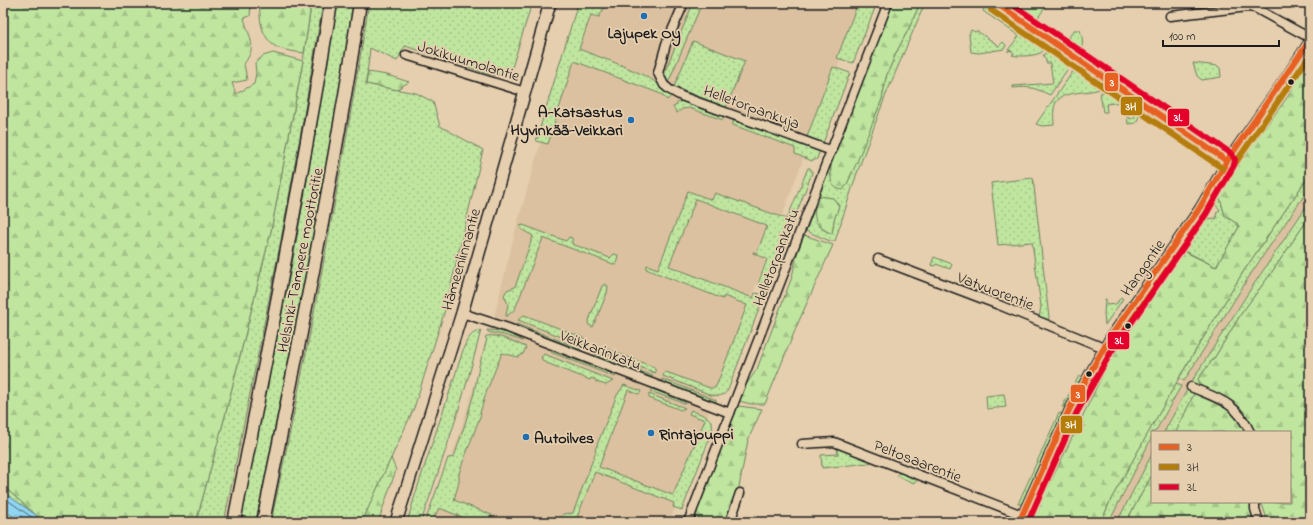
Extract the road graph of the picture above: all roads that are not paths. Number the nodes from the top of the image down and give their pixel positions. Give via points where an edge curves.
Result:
1 (331, 3) edge
2 (360, 3) edge
3 (550, 3) edge
4 (684, 3) edge
5 (888, 3) edge
6 (996, 3) edge
7 (1013, 3) edge
8 (1008, 11) junction
9 (1170, 16) dead end
10 (1310, 39) edge
11 (406, 55) dead end
12 (525, 92) junction
13 (832, 150) junction
14 (1227, 161) junction
15 (878, 259) dead end
16 (462, 313) junction
17 (1104, 348) junction
18 (1191, 387) dead end
19 (730, 414) junction
20 (1249, 431) edge
21 (802, 444) dead end
22 (740, 493) dead end
23 (1255, 503) edge
24 (1020, 518) edge
25 (234, 522) edge
26 (263, 522) edge
27 (396, 522) edge
28 (688, 522) edge
29 (730, 522) edge
30 (1259, 522) edge

1 - 25 highway, Helsinki-Tampere moottoritie via 311,125
2 - 26 highway, Helsinki-Tampere moottoritie via 306,311
3 - 12 main road, Hämeenlinnantie
4 - 13 street, Helletorpankuja via 666,44 658,73 664,85 681,96
5 - 13 street, Helletorpankatu
6 - 8 street
7 - 8 street
8 - 14 street
9 - 10 street via 1255,8
10 - 14 street, Hangontie
11 - 12 street, Jokikuumolantie
12 - 16 main road, Hämeenlinnantie
13 - 19 street, Helletorpankatu
14 - 17 street, Hangontie via 1199,209
15 - 17 street, Vatvuorentie
16 - 19 street, Veikkarinkatu via 508,328
16 - 27 main road, Hämeenlinnantie
17 - 24 street, Hangontie via 1070,408
18 - 20 street via 1231,406
19 - 28 street, Helletorpankatu
21 - 24 street, Peltosaarentie via 834,442
22 - 29 street
23 - 30 street

